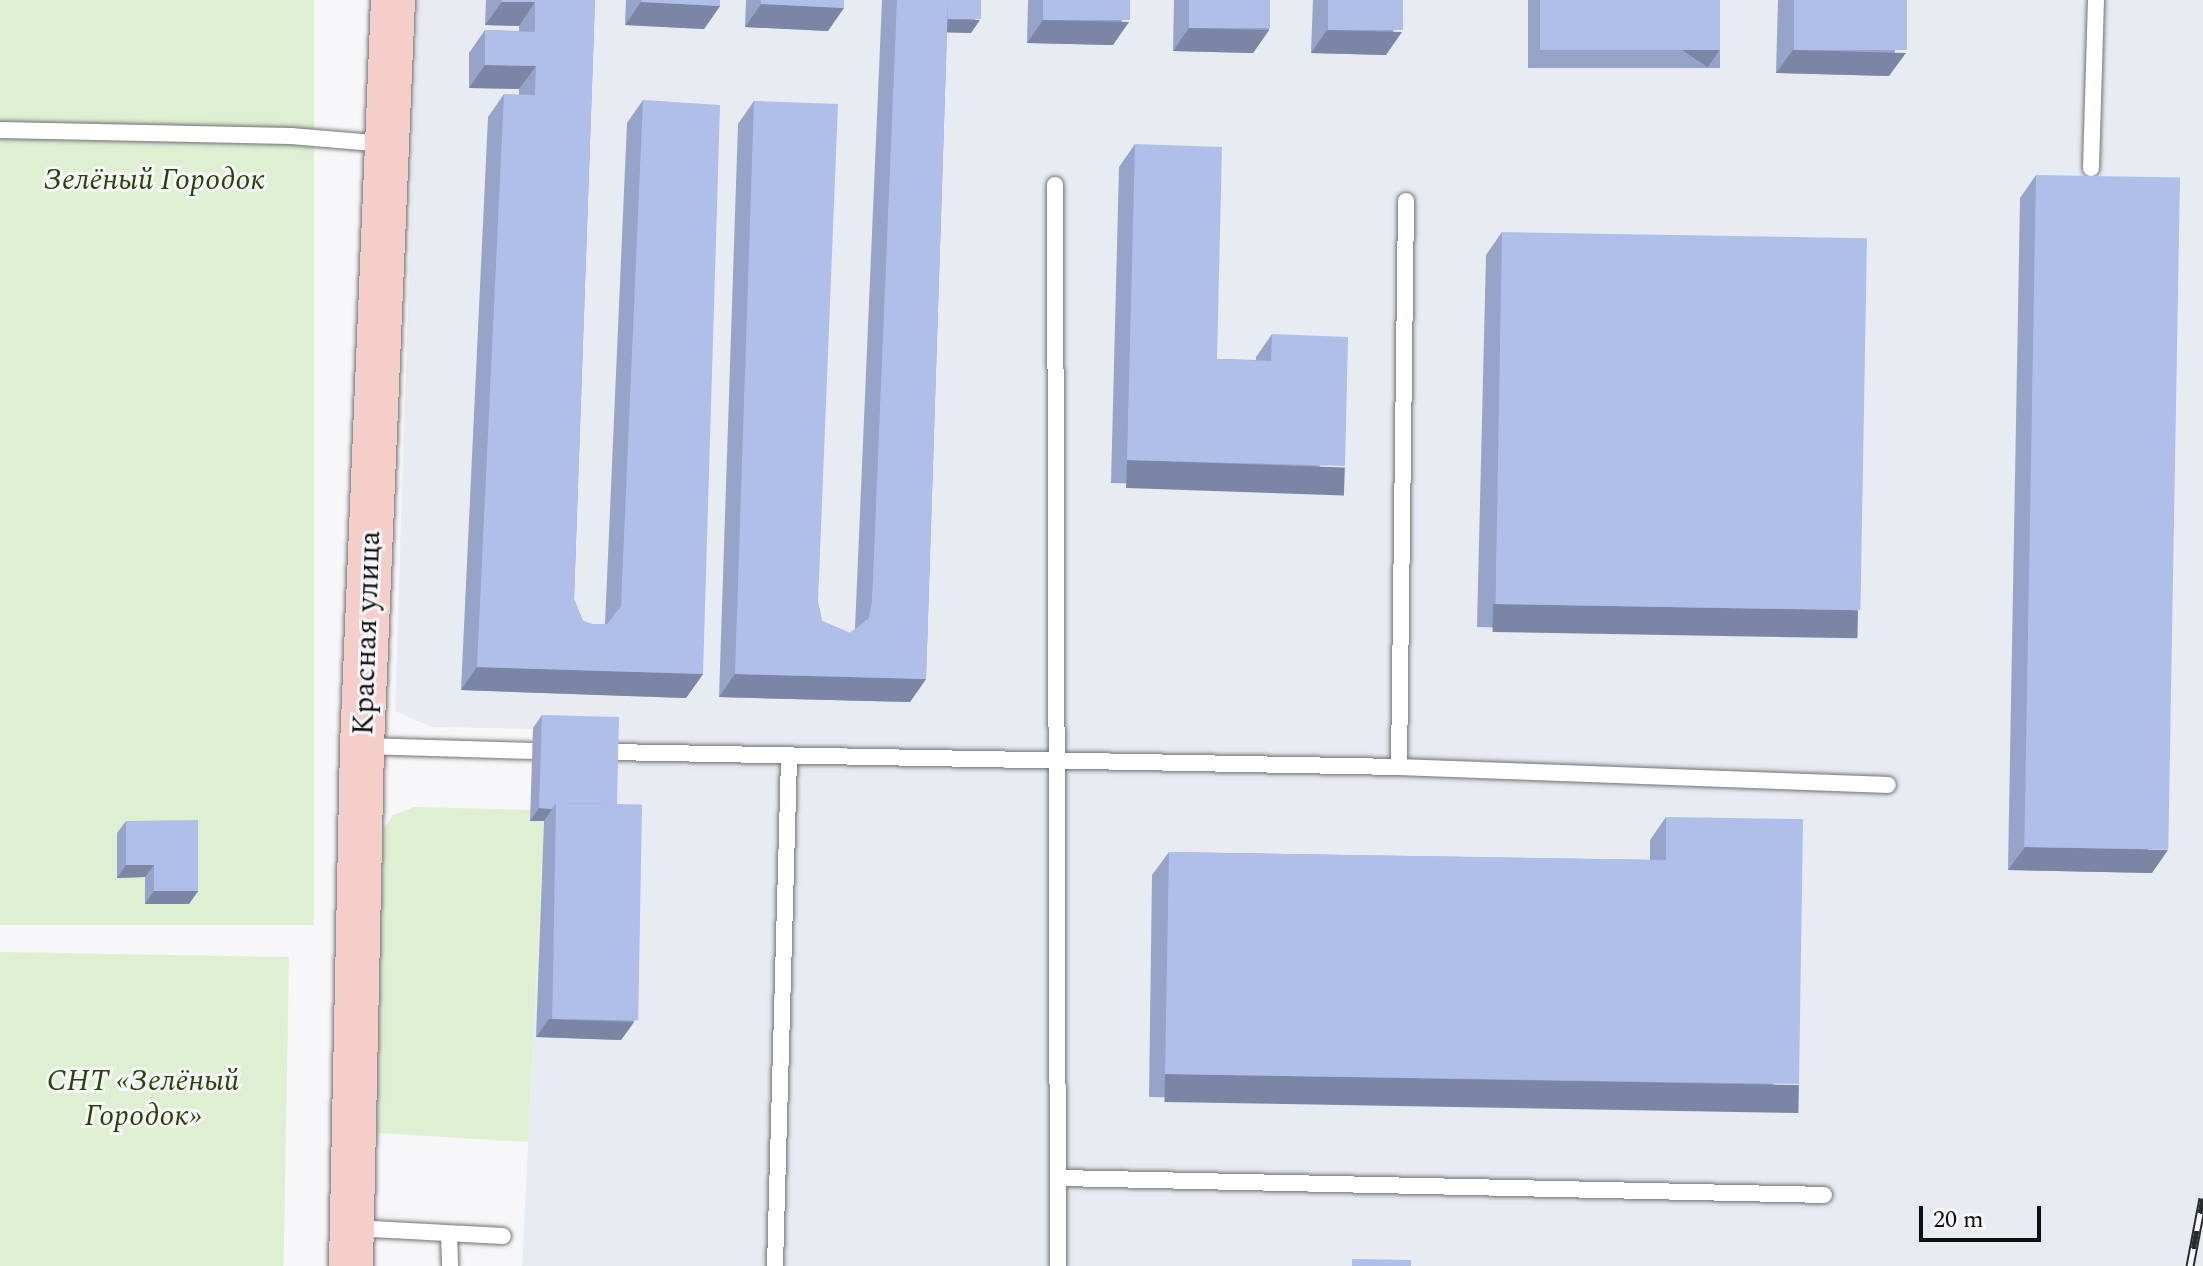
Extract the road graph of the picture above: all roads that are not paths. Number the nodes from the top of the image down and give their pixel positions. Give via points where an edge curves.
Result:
1 (2096, 0) edge
2 (397, 25) edge
3 (0, 130) edge
4 (387, 144) junction
5 (2091, 168) dead end
6 (1055, 185) dead end
7 (1406, 201) dead end
8 (362, 746) junction
9 (533, 751) dead end
10 (610, 752) edge
11 (789, 759) junction
12 (1057, 764) junction
13 (1399, 767) junction
14 (1888, 785) dead end
15 (1060, 1178) junction
16 (1824, 1195) dead end
17 (449, 1234) junction
18 (503, 1236) dead end
19 (352, 1247) edge
20 (450, 1266) edge
21 (775, 1266) edge
22 (1058, 1266) edge

1 - 5 lane
2 - 4 main road, Красная улица
3 - 4 lane via 276,135
4 - 8 main road, Красная улица
6 - 12 lane
7 - 13 lane
8 - 9 lane
8 - 19 main road, Красная улица
10 - 11 lane
11 - 12 lane
11 - 21 lane
12 - 13 lane
12 - 15 lane
13 - 14 lane
15 - 16 lane
15 - 22 lane
17 - 18 lane
17 - 19 lane
17 - 20 lane

